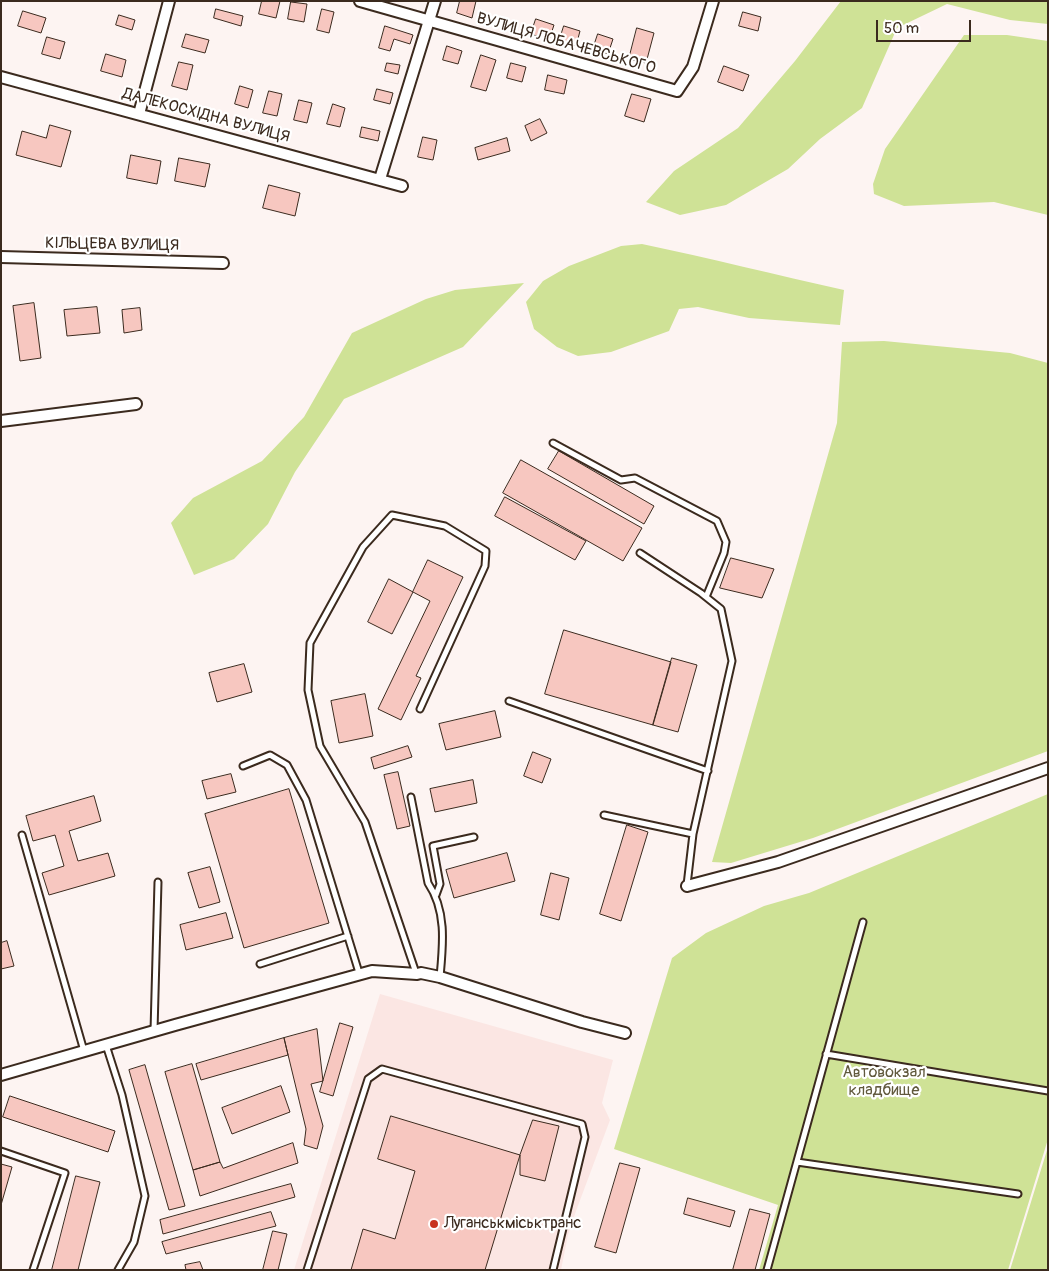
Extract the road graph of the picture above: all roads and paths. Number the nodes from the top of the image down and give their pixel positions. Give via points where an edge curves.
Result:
1 (169, 1) edge
2 (360, 1) edge
3 (435, 1) edge
4 (713, 1) edge
5 (430, 20) junction
6 (1, 77) edge
7 (139, 114) junction
8 (380, 179) junction
9 (402, 186) dead end
10 (1, 257) edge
11 (223, 263) dead end
12 (136, 404) dead end
13 (1, 421) edge
14 (553, 443) dead end
15 (640, 553) dead end
16 (706, 596) junction
17 (509, 701) dead end
18 (420, 709) dead end
19 (243, 766) dead end
20 (1048, 768) edge
21 (708, 771) junction
22 (411, 796) dead end
23 (604, 815) dead end
24 (693, 834) junction
25 (22, 835) dead end
26 (474, 837) dead end
27 (158, 882) dead end
28 (687, 886) joint
29 (436, 895) junction
30 (863, 922) dead end
31 (348, 936) junction
32 (260, 964) dead end
33 (416, 974) junction
34 (360, 975) junction
35 (440, 977) junction
36 (154, 1031) junction
37 (625, 1033) dead end
38 (105, 1045) junction
39 (84, 1051) junction
40 (826, 1054) junction
41 (1, 1075) edge
42 (1048, 1091) edge
43 (1, 1151) edge
44 (797, 1162) junction
45 (1018, 1194) dead end
46 (33, 1270) edge
47 (118, 1270) edge
48 (307, 1270) edge
49 (553, 1270) edge
50 (767, 1270) edge

1 - 7 street
2 - 5 street, ВУЛИЦЯ ЛОБАЧЕВСЬКОГО
3 - 5 street
4 - 5 street, ВУЛИЦЯ ЛОБАЧЕВСЬКОГО via 693,67 677,92
5 - 8 street
6 - 7 street, ДАЛЕКОСХІДНА ВУЛИЦЯ
7 - 8 street, ДАЛЕКОСХІДНА ВУЛИЦЯ
8 - 9 street, ДАЛЕКОСХІДНА ВУЛИЦЯ
10 - 11 street, КІЛЬЦЕВА ВУЛИЦЯ
12 - 13 street
14 - 16 lane via 621,480 635,478 717,521 726,542
15 - 16 lane
16 - 21 lane via 721,609 732,661
17 - 21 lane
18 - 33 lane via 485,566 486,551 445,526 392,515 363,547 310,642 308,690 320,746 365,822
19 - 31 lane via 270,755 287,766 306,800
20 - 28 street via 778,862
21 - 24 lane
22 - 29 lane via 428,883
23 - 24 lane
24 - 28 lane
25 - 39 lane
26 - 29 lane via 433,846 440,884
27 - 36 lane
29 - 35 lane via 444,933
30 - 40 lane
31 - 32 lane
31 - 34 lane
33 - 34 street via 372,971
33 - 35 street
34 - 36 street
35 - 37 street
36 - 38 street
38 - 39 street
38 - 47 lane via 122,1095 145,1196 134,1242
39 - 41 street
40 - 42 lane
40 - 44 lane
43 - 46 lane via 65,1173
44 - 45 lane
44 - 50 lane
48 - 49 lane via 368,1079 382,1069 582,1124 585,1137

